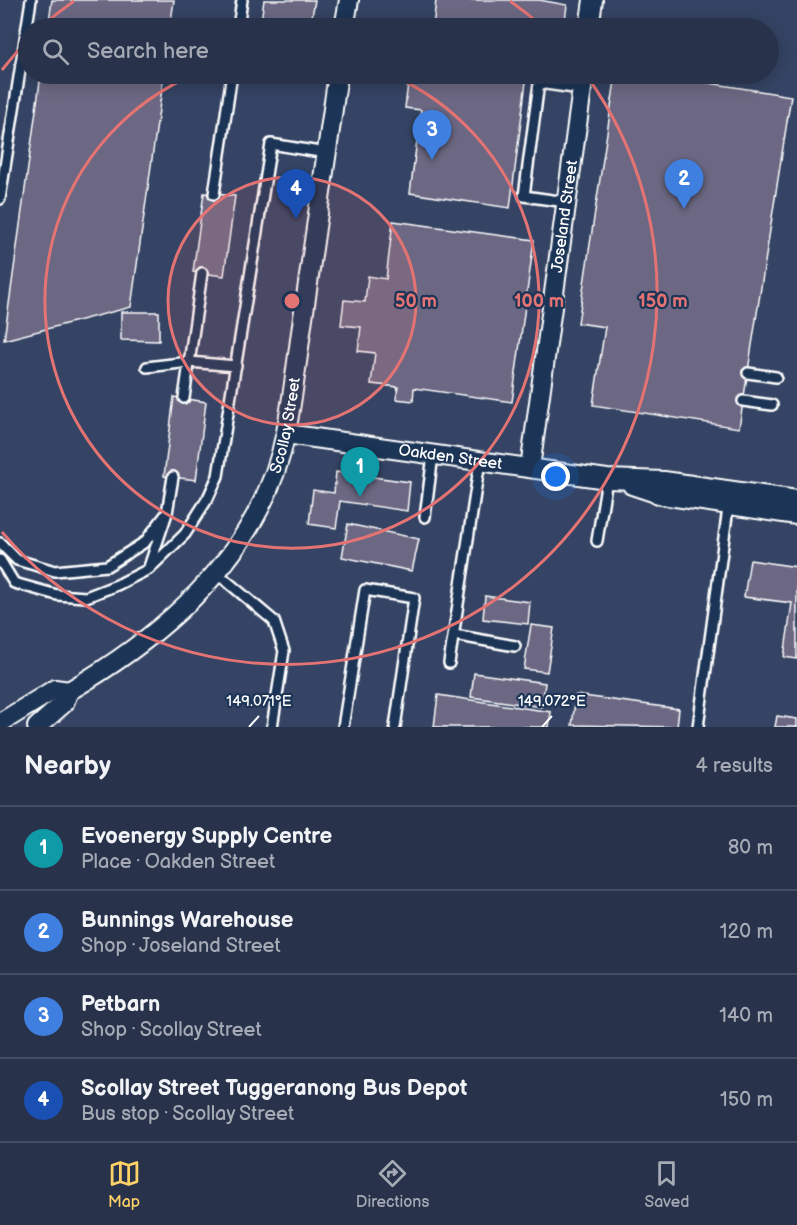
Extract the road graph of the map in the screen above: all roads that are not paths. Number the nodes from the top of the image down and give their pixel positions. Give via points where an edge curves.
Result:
1 (31, 0) edge
2 (242, 0) edge
3 (349, 0) edge
4 (593, 0) edge
5 (28, 18) edge
6 (239, 18) edge
7 (346, 18) edge
8 (591, 18) edge
9 (18, 83) edge
10 (230, 84) edge
11 (336, 84) edge
12 (539, 84) edge
13 (582, 84) edge
14 (326, 153) junction
15 (214, 194) dead end
16 (0, 199) edge
17 (566, 202) junction
18 (202, 273) dead end
19 (189, 362) junction
20 (236, 366) junction
21 (147, 367) dead end
22 (748, 373) dead end
23 (776, 377) dead end
24 (184, 398) dead end
25 (743, 401) dead end
26 (772, 405) dead end
27 (286, 434) junction
28 (433, 455) junction
29 (480, 461) junction
30 (530, 468) junction
31 (173, 477) dead end
32 (612, 480) junction
33 (729, 498) junction
34 (797, 500) edge
35 (167, 513) junction
36 (797, 515) edge
37 (425, 517) dead end
38 (597, 541) dead end
39 (0, 543) edge
40 (0, 560) edge
41 (149, 569) junction
42 (217, 573) junction
43 (454, 635) junction
44 (515, 646) dead end
45 (449, 663) dead end
46 (69, 691) junction
47 (0, 723) edge
48 (37, 727) edge
49 (272, 727) edge
50 (343, 727) edge
51 (395, 727) edge
52 (698, 727) edge

1 - 5 lane
2 - 6 lane
3 - 7 street
4 - 8 street
9 - 16 lane
10 - 15 lane
11 - 14 street, Scollay Street
12 - 17 lane via 524,196
13 - 17 street, Joseland Street
14 - 20 lane via 271,144
14 - 27 street, Scollay Street
17 - 30 street, Joseland Street
18 - 19 lane
19 - 20 lane
19 - 21 lane
19 - 24 lane
20 - 41 lane via 218,476 185,534
22 - 23 lane
25 - 26 lane
27 - 28 street, Oakden Street
27 - 42 street, Scollay Street via 261,502 242,540
28 - 29 street, Oakden Street
28 - 37 lane
29 - 30 street, Oakden Street
29 - 43 lane
30 - 32 street, Oakden Street
31 - 35 lane
32 - 33 street, Oakden Street via 664,481
32 - 38 lane
33 - 34 street, Oakden Street
33 - 36 street, Oakden Street
33 - 52 lane
35 - 39 lane via 145,543 107,566 55,571 17,560
35 - 41 lane
40 - 41 lane via 14,583 57,595 86,597
42 - 46 street, Scollay Street via 184,610 145,642
42 - 49 lane via 274,621 284,651
43 - 44 lane
43 - 45 lane
46 - 47 street, Scollay Street via 55,689
46 - 48 street, Scollay Street via 64,703
50 - 51 lane via 364,590 414,598

